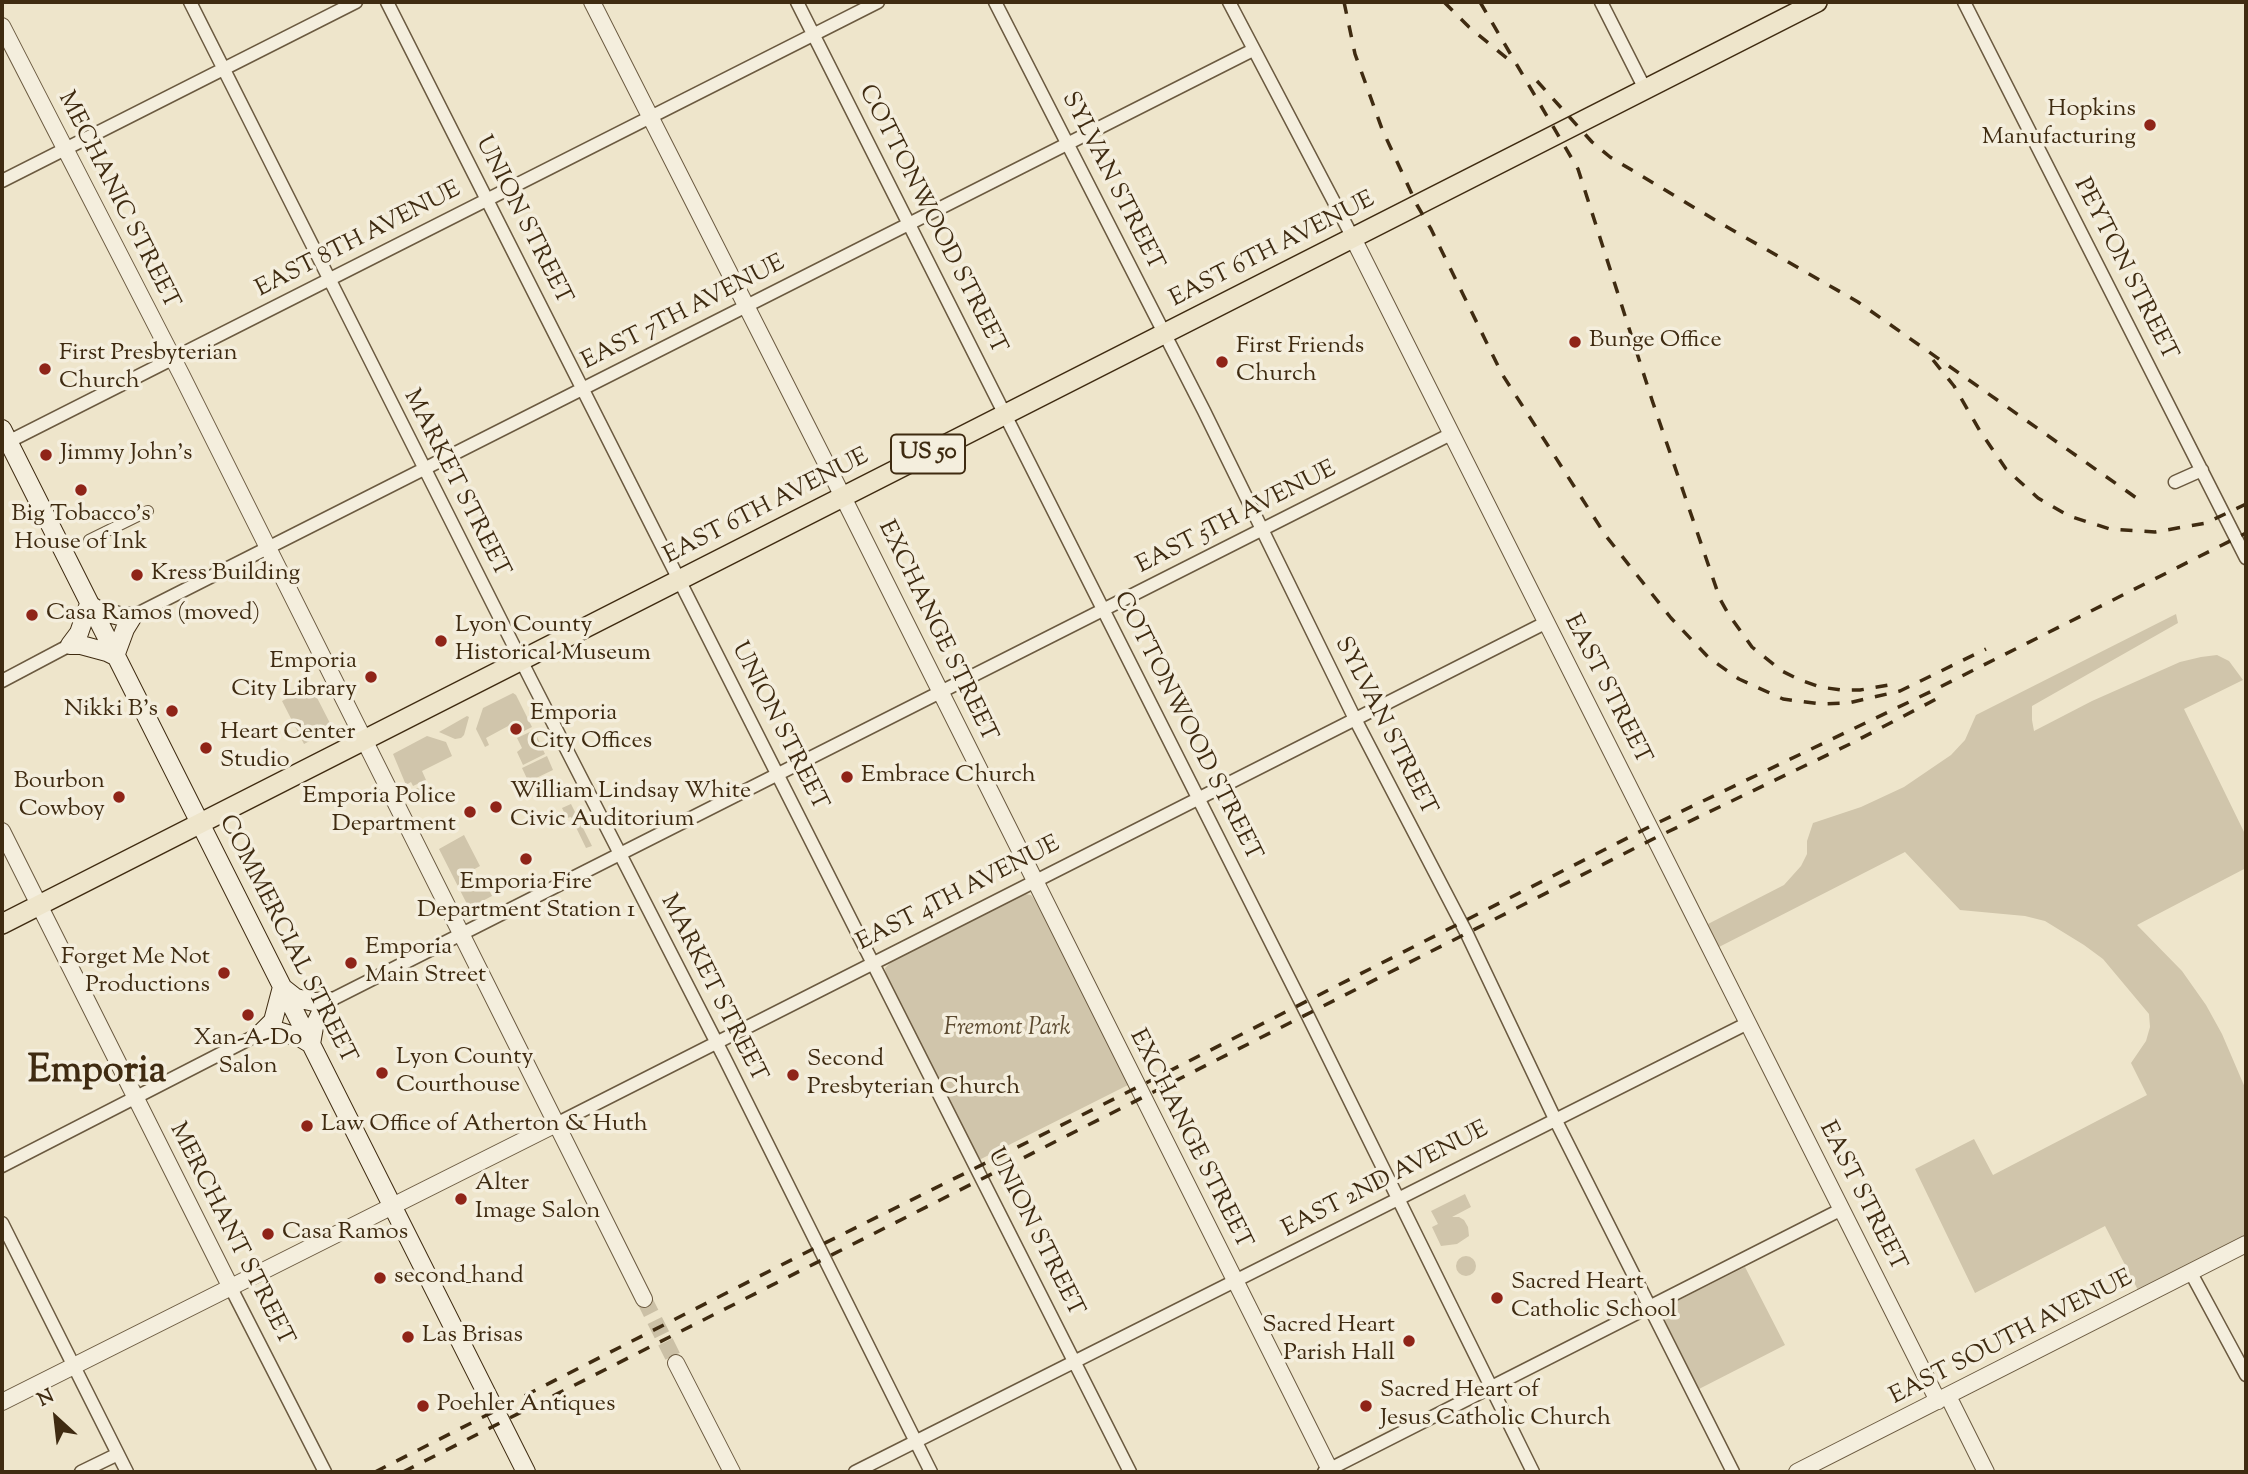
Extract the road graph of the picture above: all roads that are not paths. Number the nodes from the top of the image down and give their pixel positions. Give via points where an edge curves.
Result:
1 (190, 2) edge
2 (356, 2) edge
3 (387, 2) edge
4 (592, 2) edge
5 (797, 2) edge
6 (878, 2) edge
7 (995, 2) edge
8 (1230, 2) edge
9 (1601, 2) edge
10 (1818, 2) edge
11 (1964, 2) edge
12 (2, 26) edge
13 (813, 34) junction
14 (1253, 50) junction
15 (224, 69) junction
16 (1645, 89) junction
17 (651, 116) junction
18 (1067, 144) junction
19 (64, 150) junction
20 (2, 181) edge
21 (488, 200) junction
22 (909, 223) junction
23 (1353, 238) junction
24 (329, 280) junction
25 (747, 306) junction
26 (1165, 333) junction
27 (173, 358) junction
28 (583, 389) junction
29 (1005, 414) junction
30 (1451, 434) junction
31 (4, 438) edge
32 (424, 469) junction
33 (2202, 470) junction
34 (2175, 482) dead end
35 (843, 497) junction
36 (148, 511) dead end
37 (1262, 529) junction
38 (89, 540) dead end
39 (268, 547) junction
40 (2246, 558) edge
41 (680, 580) junction
42 (89, 604) junction
43 (1103, 610) junction
44 (133, 616) junction
45 (1545, 623) junction
46 (70, 645) junction
47 (115, 656) junction
48 (521, 661) junction
49 (2, 681) edge
50 (939, 692) junction
51 (1355, 719) junction
52 (365, 740) junction
53 (778, 774) junction
54 (1198, 798) junction
55 (200, 824) junction
56 (2, 831) edge
57 (619, 855) junction
58 (1035, 881) junction
59 (39, 906) junction
60 (2, 924) edge
61 (462, 934) junction
62 (875, 964) junction
63 (282, 987) junction
64 (330, 1001) junction
65 (1748, 1023) junction
66 (261, 1033) junction
67 (717, 1043) junction
68 (311, 1044) junction
69 (136, 1099) junction
70 (1555, 1119) junction
71 (556, 1124) junction
72 (2, 1166) edge
73 (1397, 1199) junction
74 (393, 1206) junction
75 (1842, 1209) junction
76 (2, 1223) edge
77 (2246, 1244) edge
78 (2191, 1273) junction
79 (1235, 1281) junction
80 (231, 1288) junction
81 (644, 1299) tunnel mouth
82 (1649, 1306) junction
83 (1075, 1362) junction
84 (676, 1363) tunnel mouth
85 (74, 1366) junction
86 (2246, 1375) edge
87 (1491, 1387) junction
88 (1943, 1399) junction
89 (2, 1402) edge
90 (915, 1442) junction
91 (118, 1454) junction
92 (1328, 1471) edge
93 (81, 1472) edge
94 (127, 1472) edge
95 (325, 1472) edge
96 (526, 1472) edge
97 (732, 1472) edge
98 (855, 1472) edge
99 (931, 1472) edge
100 (1130, 1472) edge
101 (1533, 1472) edge
102 (1733, 1472) edge
103 (1797, 1472) edge
104 (1986, 1472) edge

1 - 15 street, MARKET STREET
2 - 15 street
3 - 21 street, UNION STREET
4 - 17 street, EXCHANGE STREET
5 - 13 street, COTTONWOOD STREET
6 - 13 street, EAST 8TH AVENUE
7 - 18 street, SYLVAN STREET
8 - 14 street, EAST STREET
9 - 16 street
10 - 16 main road, EAST 6TH AVENUE / US 50
11 - 33 street, PEYTON STREET
12 - 19 street, MECHANIC STREET
13 - 17 street, EAST 8TH AVENUE
13 - 22 street, COTTONWOOD STREET
14 - 18 street, EAST 7TH AVENUE
14 - 23 street, EAST STREET
15 - 19 street
15 - 24 street, MARKET STREET
16 - 23 main road, EAST 6TH AVENUE / US 50
17 - 21 street, EAST 8TH AVENUE
17 - 25 street, EXCHANGE STREET
18 - 22 street, EAST 7TH AVENUE
18 - 26 street, SYLVAN STREET
19 - 20 street
19 - 27 street, MECHANIC STREET
21 - 24 street, EAST 8TH AVENUE
21 - 28 street, UNION STREET
22 - 25 street, EAST 7TH AVENUE
22 - 29 street, COTTONWOOD STREET
23 - 26 main road, EAST 6TH AVENUE / US 50
23 - 30 street, EAST STREET
24 - 27 street, EAST 8TH AVENUE
24 - 32 street, MARKET STREET
25 - 28 street, EAST 7TH AVENUE
25 - 35 street, EXCHANGE STREET
26 - 29 main road, EAST 6TH AVENUE / US 50
26 - 37 street, SYLVAN STREET
27 - 31 street, EAST 8TH AVENUE
27 - 39 street, MECHANIC STREET
28 - 32 street, EAST 7TH AVENUE
28 - 41 street, UNION STREET
29 - 35 main road, EAST 6TH AVENUE / US 50
29 - 43 street, COTTONWOOD STREET
30 - 37 street, EAST 5TH AVENUE
30 - 45 street, EAST STREET
31 - 42 main road, COMMERCIAL STREET
32 - 39 street, EAST 7TH AVENUE
32 - 48 street, MARKET STREET
33 - 34 street
33 - 40 street, PEYTON STREET
35 - 41 main road, EAST 6TH AVENUE / US 50
35 - 50 street, EXCHANGE STREET
36 - 38 street
37 - 43 street, EAST 5TH AVENUE
37 - 51 street, SYLVAN STREET
39 - 44 street, EAST 7TH AVENUE
39 - 52 street, MECHANIC STREET
41 - 48 main road, EAST 6TH AVENUE / US 50
41 - 53 street, UNION STREET
42 - 44 main road via 99,611
42 - 46 main road
42 - 47 main road, COMMERCIAL STREET
43 - 50 street, EAST 5TH AVENUE
43 - 54 street, COTTONWOOD STREET
44 - 47 main road
45 - 51 street, EAST 4TH AVENUE
45 - 65 street, EAST STREET
46 - 47 main road
46 - 49 street
47 - 55 main road, COMMERCIAL STREET
48 - 52 main road, EAST 6TH AVENUE / US 50
48 - 57 street, MARKET STREET
50 - 53 street, EAST 5TH AVENUE
50 - 58 street, EXCHANGE STREET
51 - 54 street, EAST 4TH AVENUE
51 - 70 street, SYLVAN STREET via 1467,934
52 - 55 main road, EAST 6TH AVENUE / US 50
52 - 61 street, MECHANIC STREET
53 - 57 street, EAST 5TH AVENUE
53 - 62 street, UNION STREET
54 - 58 street, EAST 4TH AVENUE
54 - 73 street, COTTONWOOD STREET
55 - 59 main road, EAST 6TH AVENUE / US 50
55 - 63 main road, COMMERCIAL STREET
56 - 59 street, MERCHANT STREET
57 - 61 street, EAST 5TH AVENUE
57 - 67 street, MARKET STREET
58 - 62 street, EAST 4TH AVENUE
58 - 79 street, EXCHANGE STREET
59 - 60 main road, US 50
59 - 69 street, MERCHANT STREET
61 - 64 street, EAST 5TH AVENUE
61 - 71 street, MECHANIC STREET
62 - 67 street, EAST 4TH AVENUE
62 - 83 street, UNION STREET
63 - 64 main road via 296,998
63 - 66 main road via 273,1021
63 - 68 main road, COMMERCIAL STREET
64 - 68 main road via 314,1027
65 - 70 street, EAST 2ND AVENUE
65 - 75 street, EAST STREET
66 - 68 main road via 278,1031
66 - 69 street
67 - 71 street, EAST 4TH AVENUE
67 - 90 street, MARKET STREET
68 - 74 main road, COMMERCIAL STREET
69 - 72 street
69 - 80 street, MERCHANT STREET
70 - 73 street, EAST 2ND AVENUE
70 - 82 street, SYLVAN STREET
71 - 74 street, EAST 4TH AVENUE
71 - 81 street, MECHANIC STREET
73 - 79 street, EAST 2ND AVENUE
73 - 87 street, COTTONWOOD STREET
74 - 80 street, EAST 4TH AVENUE
74 - 96 main road, COMMERCIAL STREET
75 - 82 street
75 - 88 street, EAST STREET
76 - 85 street
77 - 78 street, EAST SOUTH AVENUE
78 - 86 street
78 - 88 street, EAST SOUTH AVENUE
79 - 83 street, EAST 2ND AVENUE
79 - 92 street, EXCHANGE STREET
80 - 85 street, EAST 4TH AVENUE
80 - 95 street, MERCHANT STREET
82 - 87 street
82 - 102 street, SYLVAN STREET
83 - 90 street, EAST 2ND AVENUE
83 - 100 street, UNION STREET
84 - 97 street
85 - 89 street, EAST 4TH AVENUE
85 - 91 street
87 - 92 street
87 - 101 street, COTTONWOOD STREET
88 - 103 street, EAST SOUTH AVENUE
88 - 104 street, EAST STREET
90 - 98 street, EAST 2ND AVENUE
90 - 99 street, MARKET STREET
91 - 93 street
91 - 94 street

